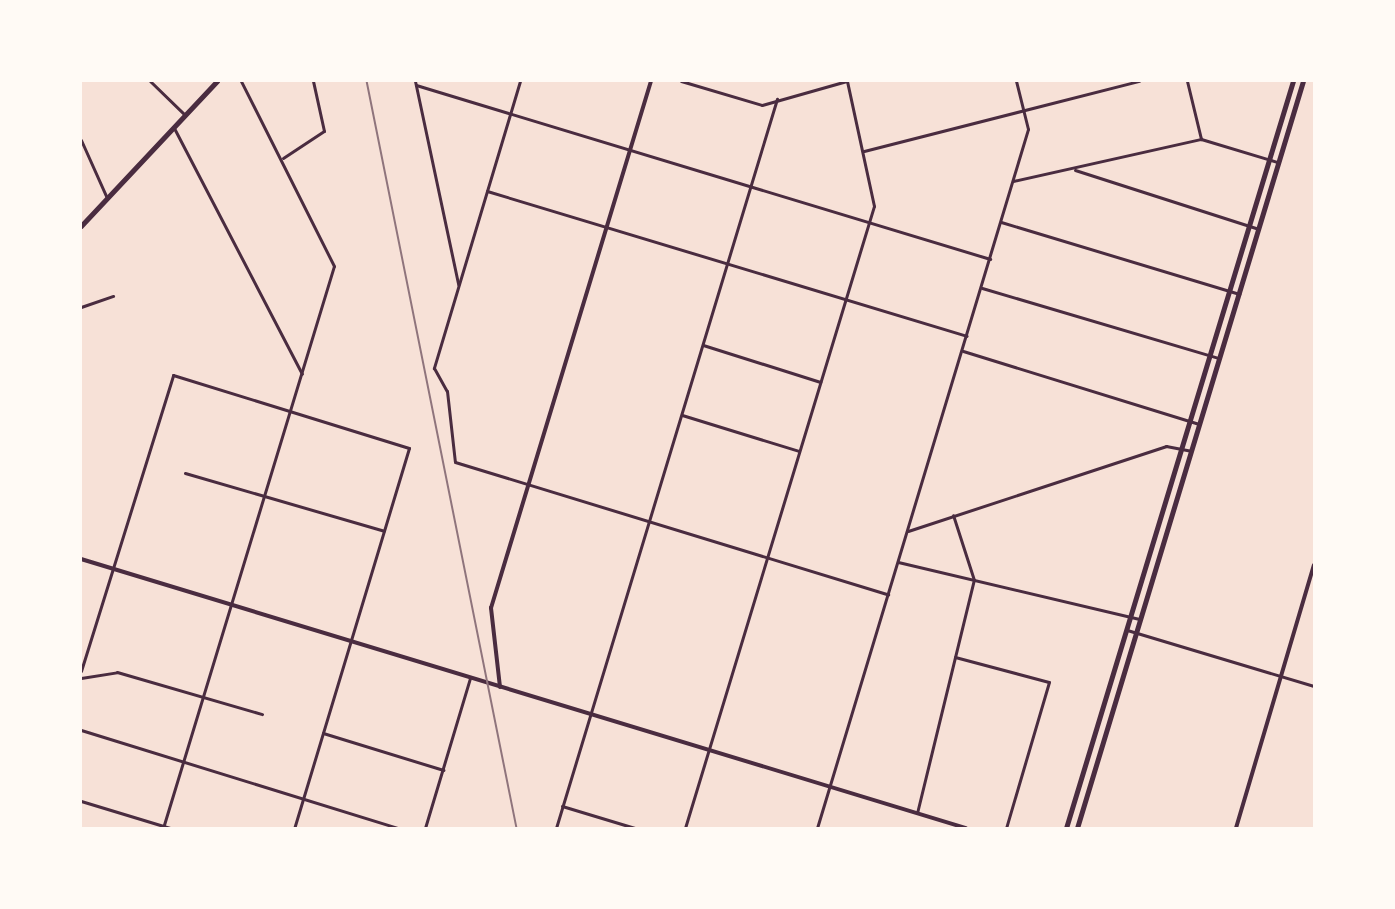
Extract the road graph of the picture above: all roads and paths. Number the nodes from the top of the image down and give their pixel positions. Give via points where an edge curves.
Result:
1 (150, 81) edge
2 (217, 81) edge
3 (241, 81) edge
4 (313, 81) edge
5 (519, 81) edge
6 (651, 81) edge
7 (681, 81) edge
8 (847, 81) edge
9 (1016, 81) edge
10 (1139, 81) edge
11 (1187, 81) edge
12 (1293, 81) edge
13 (1304, 81) edge
14 (416, 83) edge
15 (777, 99) junction
16 (1287, 101) junction
17 (1297, 104) junction
18 (1023, 110) junction
19 (185, 115) junction
20 (509, 116) junction
21 (174, 128) junction
22 (81, 140) edge
23 (1201, 140) junction
24 (630, 150) junction
25 (864, 151) junction
26 (283, 159) junction
27 (1269, 160) junction
28 (1279, 162) junction
29 (1074, 169) junction
30 (1012, 180) junction
31 (751, 188) junction
32 (487, 191) junction
33 (108, 200) junction
34 (1000, 222) junction
35 (868, 224) junction
36 (81, 226) edge
37 (1249, 226) junction
38 (1259, 229) junction
39 (606, 230) junction
40 (990, 259) junction
41 (727, 265) junction
42 (459, 286) junction
43 (982, 287) junction
44 (1230, 291) junction
45 (1239, 294) junction
46 (113, 296) dead end
47 (844, 300) junction
48 (81, 307) edge
49 (967, 336) junction
50 (703, 345) junction
51 (963, 351) junction
52 (1210, 356) junction
53 (1219, 358) junction
54 (303, 376) junction
55 (820, 382) junction
56 (290, 413) junction
57 (682, 415) junction
58 (1190, 421) junction
59 (1200, 424) junction
60 (1182, 448) junction
61 (799, 451) junction
62 (1191, 451) junction
63 (185, 473) dead end
64 (529, 484) junction
65 (265, 497) junction
66 (953, 515) junction
67 (649, 521) junction
68 (384, 531) junction
69 (908, 531) junction
70 (768, 557) junction
71 (81, 559) edge
72 (898, 562) junction
73 (1314, 565) edge
74 (114, 570) junction
75 (974, 579) junction
76 (888, 594) junction
77 (232, 606) junction
78 (1131, 616) junction
79 (1140, 619) junction
80 (1127, 630) junction
81 (1136, 633) junction
82 (351, 642) junction
83 (956, 657) junction
84 (81, 671) edge
85 (1282, 676) junction
86 (81, 678) edge
87 (470, 678) junction
88 (1314, 686) edge
89 (500, 687) junction
90 (205, 696) junction
91 (262, 714) dead end
92 (588, 714) junction
93 (81, 730) edge
94 (323, 733) junction
95 (710, 750) junction
96 (184, 762) junction
97 (442, 770) junction
98 (830, 787) junction
99 (303, 799) junction
100 (81, 801) edge
101 (562, 806) junction
102 (917, 813) junction
103 (955, 826) edge
104 (164, 827) edge
105 (170, 828) edge
106 (294, 828) edge
107 (398, 828) edge
108 (425, 828) edge
109 (556, 828) edge
110 (635, 828) edge
111 (685, 828) edge
112 (817, 828) edge
113 (966, 828) edge
114 (1006, 828) edge
115 (1066, 828) edge
116 (1077, 828) edge
117 (1236, 828) edge

1 - 19 street
2 - 19 main road
3 - 26 street
4 - 26 street via 324,131
5 - 20 street
6 - 24 street
7 - 15 street via 762,105
8 - 15 street
8 - 25 street
9 - 18 street
10 - 18 street
11 - 23 street
12 - 16 main road
13 - 17 main road
14 - 20 street
14 - 42 street
15 - 31 street
16 - 17 main road
16 - 27 main road
17 - 28 main road
18 - 25 street
18 - 30 street via 1028,129
19 - 21 main road
20 - 24 street
20 - 32 street
21 - 33 main road
21 - 54 street
22 - 33 street
23 - 27 street
23 - 29 street
24 - 31 street
24 - 39 street
25 - 35 street via 875,198
26 - 54 street via 334,262
27 - 28 street
27 - 37 main road
28 - 38 main road
29 - 30 street
29 - 37 street
30 - 34 street
31 - 35 street
31 - 41 street
32 - 39 street
32 - 42 street
33 - 36 main road
34 - 40 street
34 - 44 street
35 - 40 street
35 - 47 street
37 - 38 street
37 - 44 main road
38 - 45 main road
39 - 41 street
39 - 64 street
40 - 43 street
41 - 47 street
41 - 50 street
42 - 64 street via 434,368 447,391 455,462
43 - 49 street
43 - 52 street
44 - 45 street
44 - 52 main road
45 - 53 main road
46 - 48 street
47 - 49 street
47 - 55 street
49 - 51 street
50 - 55 street
50 - 57 street
51 - 58 street
51 - 69 street
52 - 53 street
52 - 58 main road
53 - 59 main road
54 - 56 street
55 - 61 street
56 - 65 street
56 - 68 street via 409,448
56 - 74 street via 173,375
57 - 61 street
57 - 67 street
58 - 59 street
58 - 60 main road
59 - 62 main road
60 - 62 street
60 - 66 street via 1166,446
60 - 78 main road
61 - 70 street
62 - 79 main road
63 - 65 street
64 - 67 street
64 - 89 street via 491,608
65 - 68 street
65 - 77 street
66 - 69 street
66 - 75 street
67 - 70 street
67 - 92 street
68 - 82 street
69 - 72 street
70 - 76 street
70 - 95 street
71 - 74 street
72 - 75 street
72 - 76 street
73 - 85 street
74 - 77 street
74 - 84 street
75 - 78 street
75 - 83 street
76 - 98 street
77 - 82 street
77 - 90 street
78 - 79 street
78 - 80 main road
79 - 81 main road
80 - 81 street
80 - 115 main road
81 - 85 street
81 - 116 main road
82 - 87 street
82 - 94 street
83 - 102 street
83 - 114 street via 1049,682
85 - 88 street
85 - 117 street
86 - 90 street via 117,672
87 - 89 street
87 - 97 street
89 - 92 street
90 - 91 street
90 - 96 street
92 - 95 street
92 - 101 street
93 - 96 street
94 - 97 street
94 - 99 street
95 - 98 street
95 - 111 street
96 - 99 street
96 - 104 street
97 - 108 street
98 - 102 street
98 - 112 street
99 - 106 street
99 - 107 street
100 - 104 street
101 - 109 street
101 - 110 street
102 - 103 street
103 - 113 street
104 - 105 street

